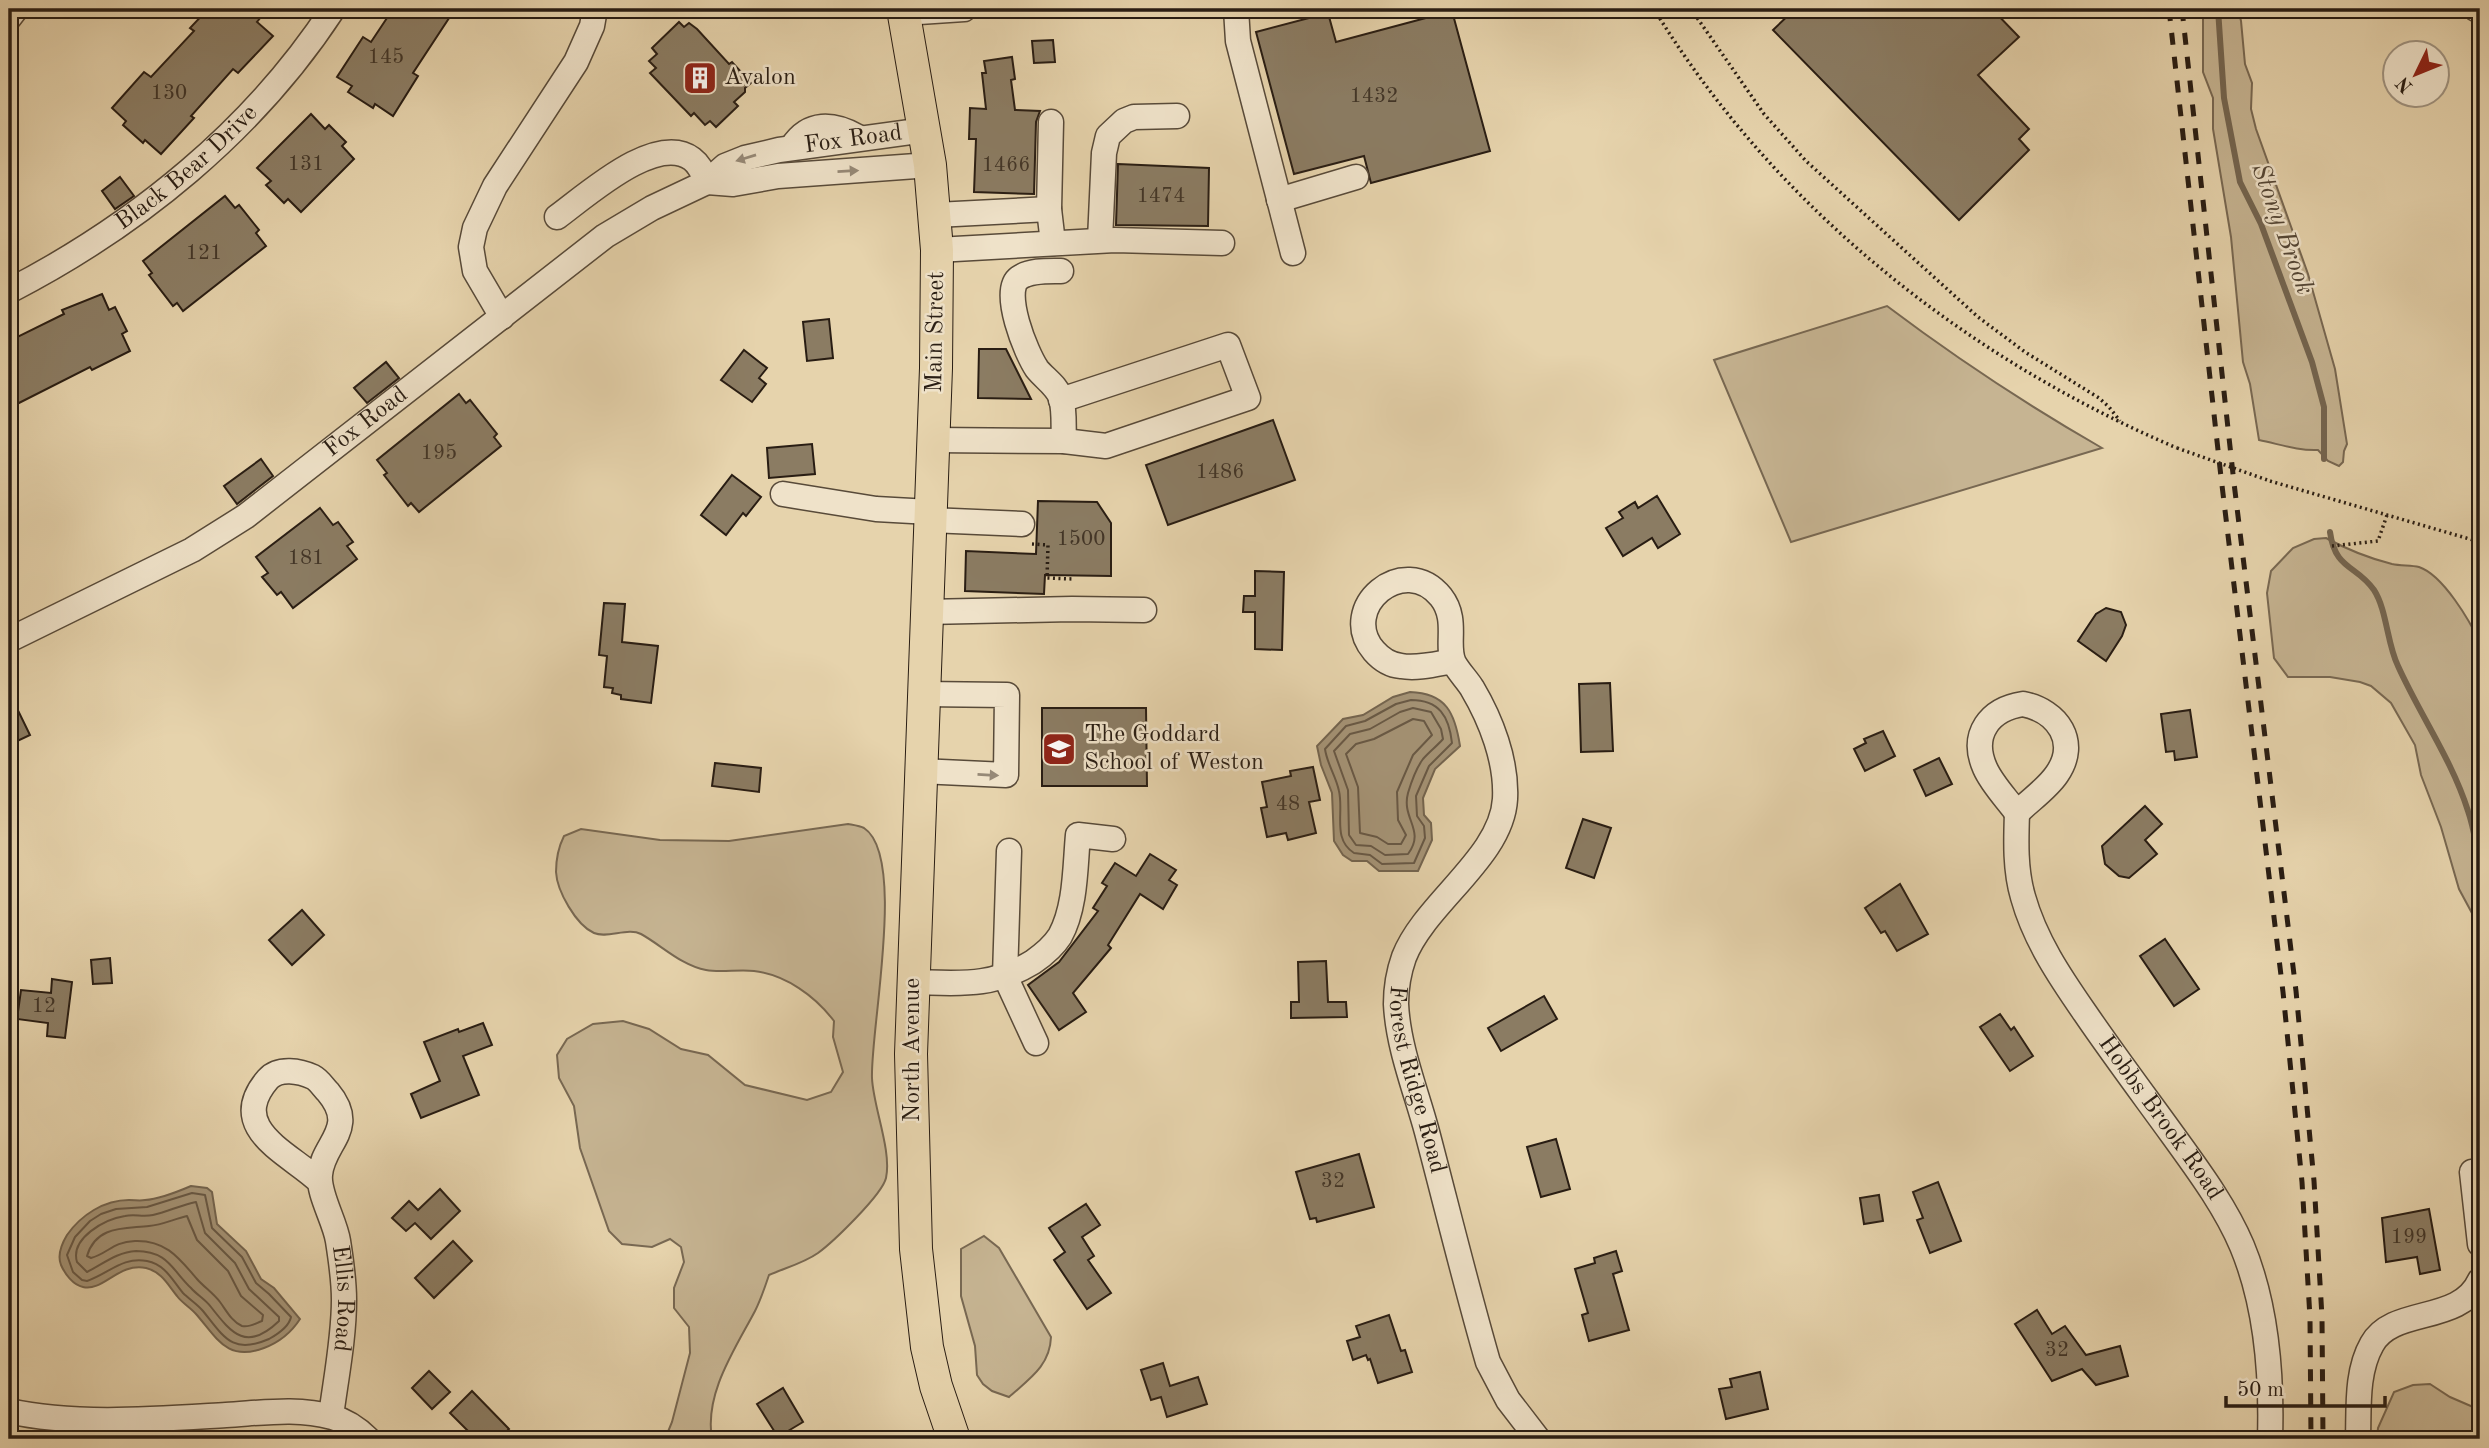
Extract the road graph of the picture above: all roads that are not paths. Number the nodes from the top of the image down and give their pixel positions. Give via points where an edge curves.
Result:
1 (16, 9) edge
2 (333, 9) edge
3 (594, 9) edge
4 (950, 9) edge
5 (1236, 9) edge
6 (903, 11) edge
7 (9, 18) edge
8 (1178, 116) dead end
9 (1051, 122) dead end
10 (925, 130) junction
11 (792, 148) junction
12 (930, 165) junction
13 (800, 174) junction
14 (1356, 177) dead end
15 (707, 182) junction
16 (1279, 200) junction
17 (1049, 209) junction
18 (936, 215) junction
19 (557, 217) dead end
20 (1100, 240) junction
21 (1053, 243) junction
22 (1222, 243) dead end
23 (937, 250) junction
24 (1293, 253) dead end
25 (1062, 271) dead end
26 (9, 291) edge
27 (502, 317) junction
28 (1062, 400) junction
29 (933, 440) junction
30 (1064, 441) junction
31 (783, 494) dead end
32 (930, 516) junction
33 (1021, 524) road end
34 (1144, 610) dead end
35 (926, 612) junction
36 (9, 640) edge
37 (925, 657) joint
38 (1453, 661) dead end
39 (923, 694) junction
40 (920, 771) junction
41 (2017, 813) dead end
42 (1113, 839) dead end
43 (1009, 851) dead end
44 (1005, 976) junction
45 (912, 982) junction
46 (1036, 1043) dead end
47 (2472, 1172) dead end
48 (320, 1182) dead end
49 (2480, 1244) edge
50 (2480, 1280) edge
51 (9, 1411) edge
52 (331, 1416) junction
53 (368, 1439) edge
54 (954, 1439) edge
55 (1538, 1439) edge
56 (2270, 1439) edge
57 (2358, 1439) edge

1 - 7 street
2 - 26 street, Black Bear Drive via 271,90 211,152 112,230
3 - 27 street via 592,26 576,62 495,186 475,228 471,247 475,271
4 - 6 street
5 - 16 street via 1238,41
6 - 10 main road, Main Street
8 - 20 street via 1134,117 1108,136
9 - 17 street
10 - 11 street, Fox Road
10 - 12 main road, Main Street
11 - 13 street via 790,161
11 -> 15 street, Fox Road via 734,162
13 -> 12 street, Fox Road
12 - 18 main road, Main Street
13 - 15 street, Fox Road via 733,184
14 - 16 street
15 - 19 street via 689,157 657,155 631,164
15 - 27 street, Fox Road via 618,227
16 - 24 street
17 - 18 street
17 - 21 street
18 - 23 main road, Main Street
20 - 21 street
20 - 22 street
21 - 23 street
23 - 29 main road, Main Street
25 - 28 street via 1021,276 1014,283 1012,296 1030,357
27 - 36 street, Fox Road via 225,531
28 - 30 street
28 - 30 street via 1228,345 1248,398 1106,446
29 - 30 street
29 - 32 main road, Main Street
31 - 32 street
32 - 33 street
32 - 35 main road, Main Street
34 - 35 street
35 - 37 main road, Main Street
37 - 39 main road, North Avenue
38 - 55 street, Forest Ridge Road via 1474,692 1496,744 1503,771 1504,808 1490,840 1409,947 1399,973 1397,1011 1488,1362 1507,1400
39 - 40 main road, North Avenue
40 -> 39 street via 1006,775 1007,695
40 - 45 main road, North Avenue
41 - 56 street, Hobbs Brook Road via 2019,880 2042,945 2079,1005 2205,1181 2242,1246 2262,1313 2269,1366
42 - 44 street via 1078,835 1070,904 1060,936 1040,957
43 - 44 street
44 - 45 street via 971,983
44 - 46 street
45 - 54 main road, North Avenue via 918,1275 932,1367
47 - 49 street
48 - 52 street, Ellis Road via 338,1237 344,1298
50 - 57 street via 2455,1306 2397,1324 2378,1335 2363,1369
51 - 52 street via 124,1420 290,1411
52 - 53 street via 348,1422

